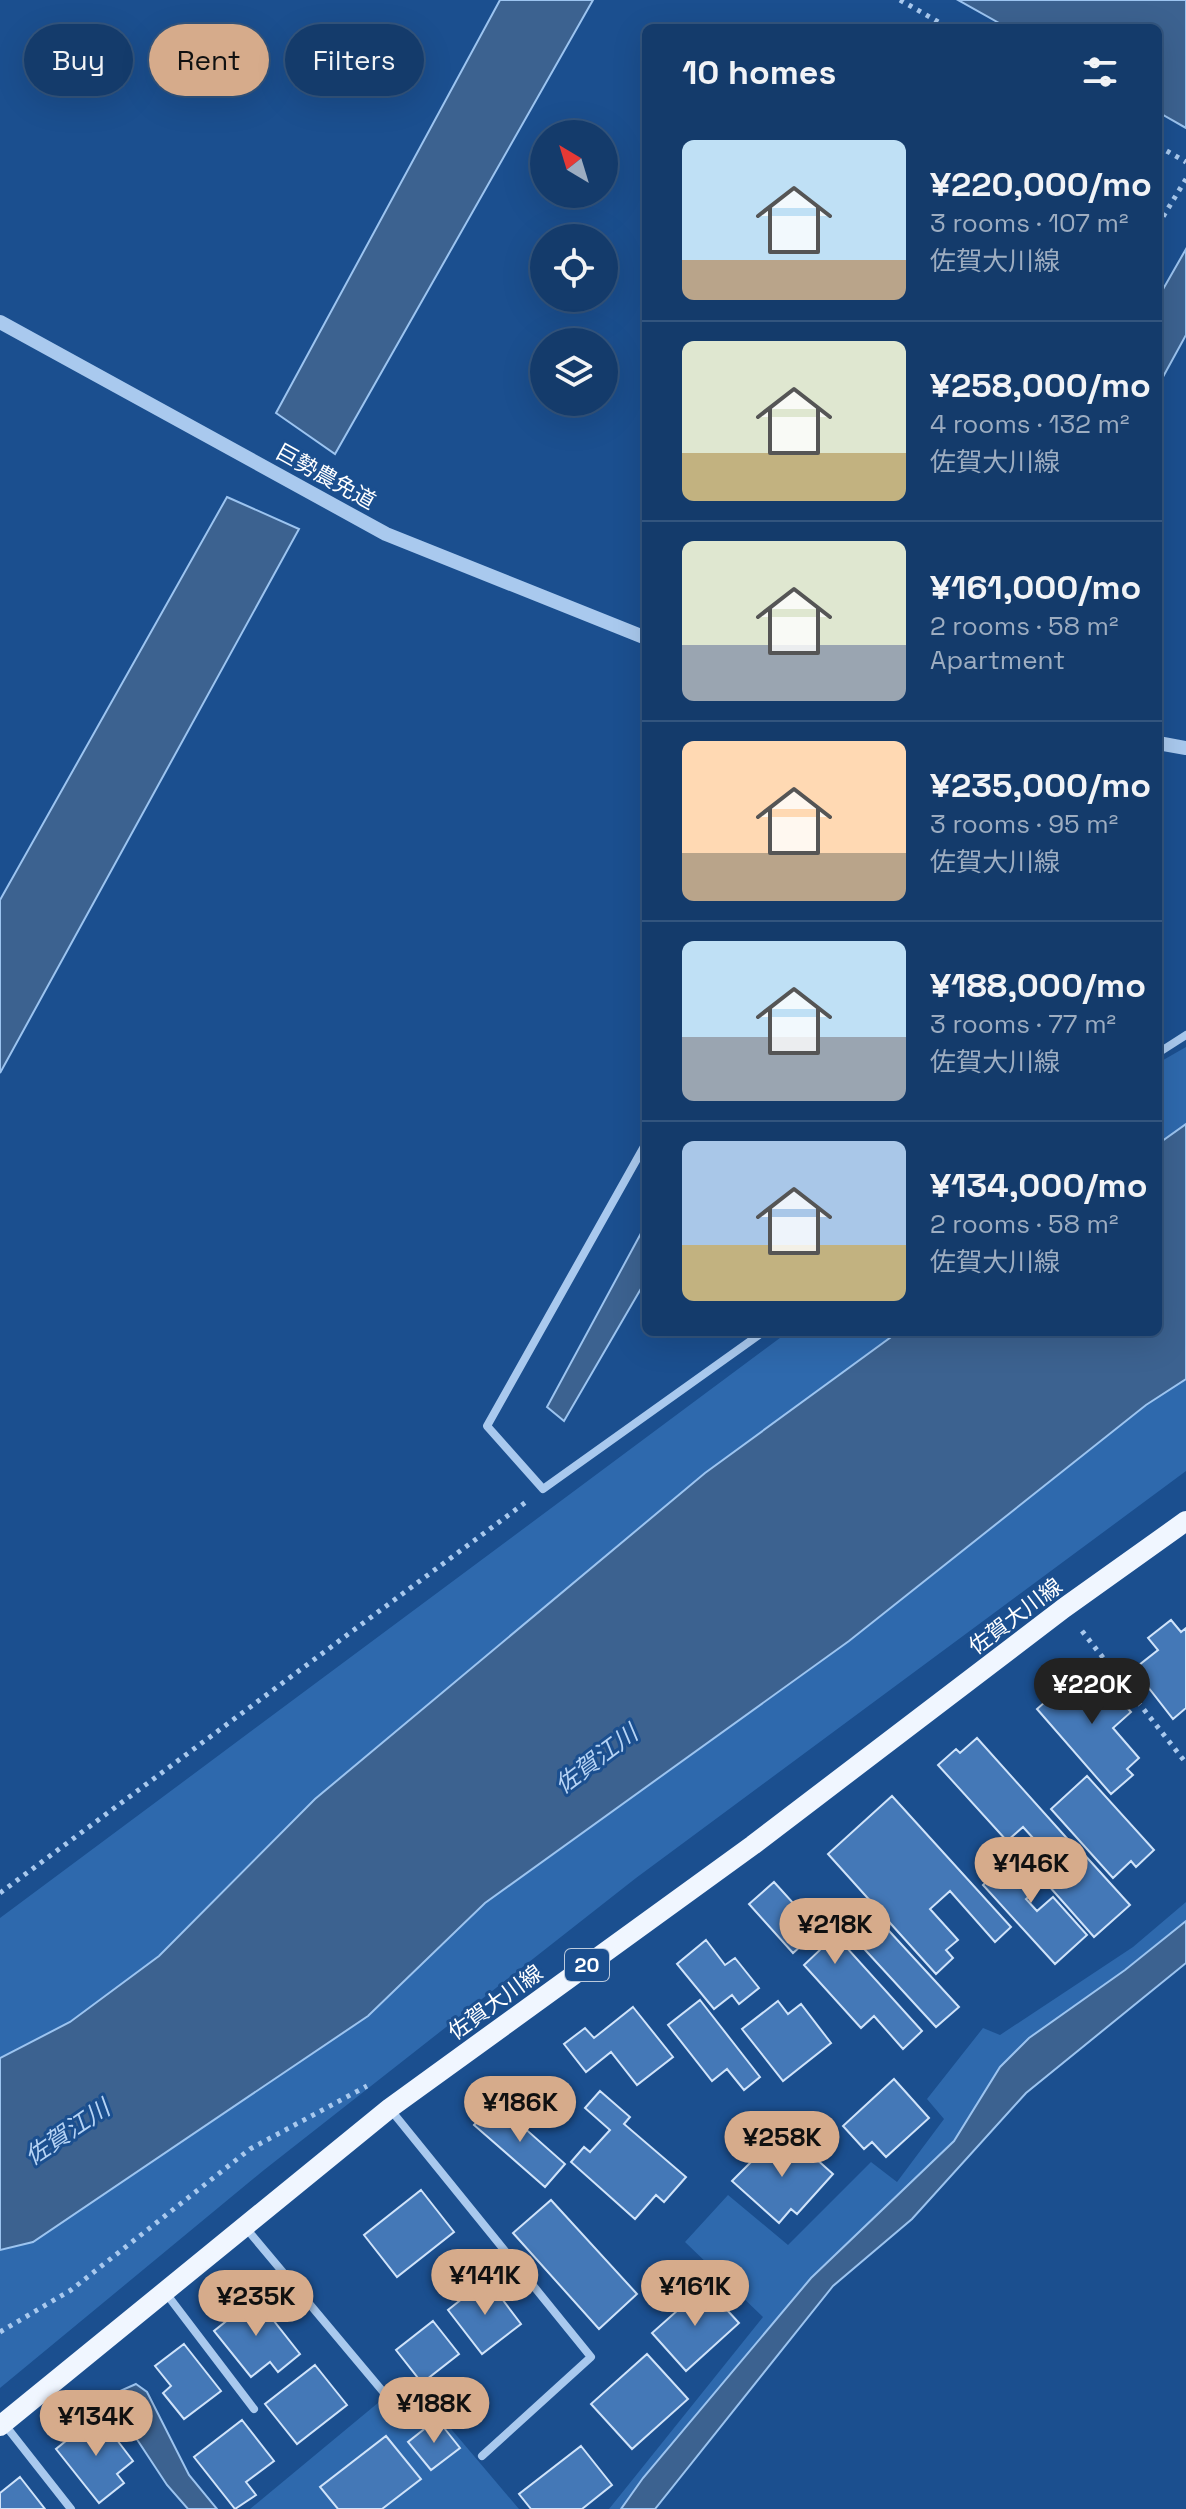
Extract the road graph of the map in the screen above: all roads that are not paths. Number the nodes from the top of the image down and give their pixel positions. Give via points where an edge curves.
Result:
1 (0, 322) edge
2 (642, 636) edge
3 (1162, 744) edge
4 (1186, 748) edge
5 (1186, 1035) edge
6 (1162, 1050) edge
7 (642, 1150) edge
8 (757, 1336) edge
9 (1186, 1521) edge
10 (390, 2108) junction
11 (245, 2226) junction
12 (164, 2292) junction
13 (390, 2400) dead end
14 (254, 2409) dead end
15 (2, 2425) edge
16 (482, 2456) dead end
17 (71, 2509) edge

1 - 2 street, 巨勢農免道 via 386,534
3 - 4 street
5 - 6 street
7 - 8 street via 487,1426 543,1489
9 - 10 main road, 佐賀大川線 / 20
10 - 11 main road, 佐賀大川線 / 20
10 - 16 street via 591,2357
11 - 12 main road, 佐賀大川線 / 20
11 - 13 street
12 - 14 street
12 - 15 main road, 佐賀大川線 / 20
15 - 17 street

